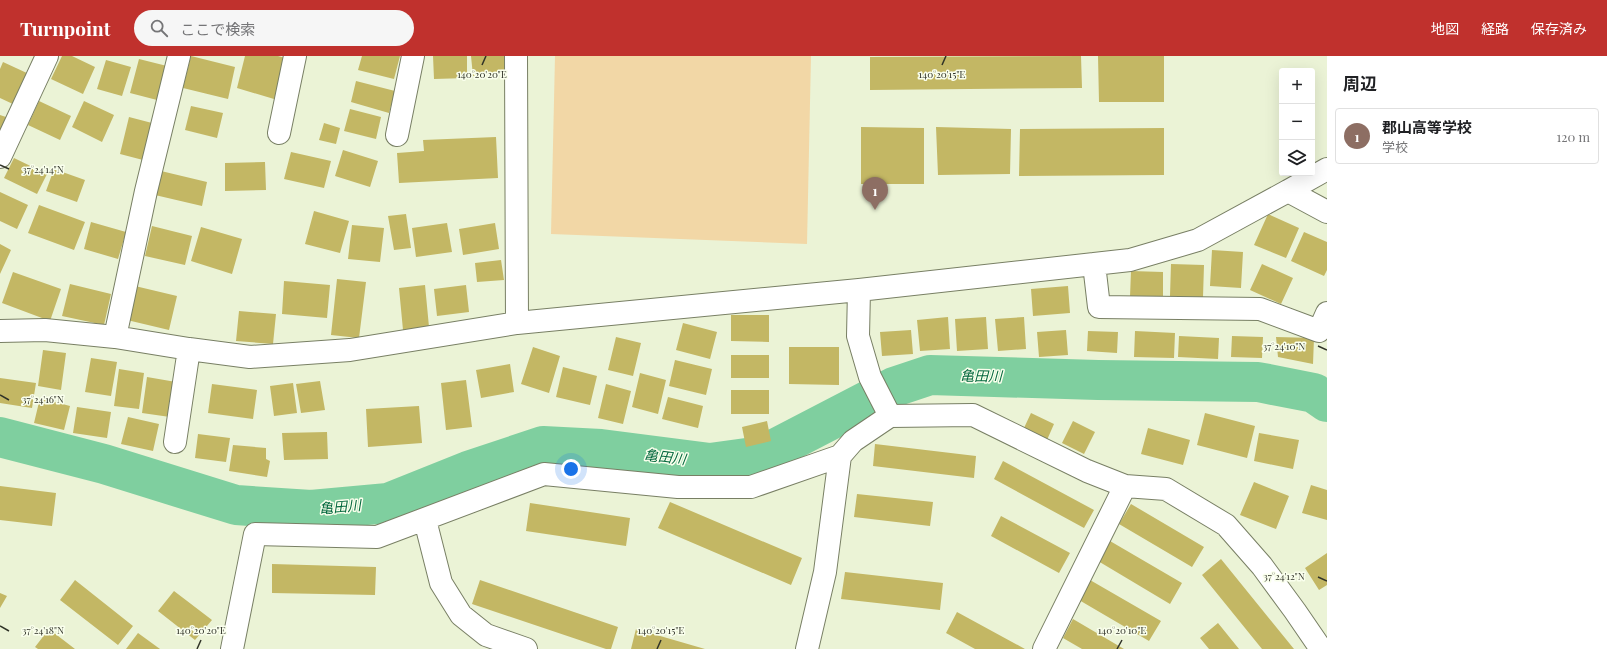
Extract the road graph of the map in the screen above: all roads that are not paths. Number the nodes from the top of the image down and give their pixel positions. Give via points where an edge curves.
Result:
1 (47, 56) edge
2 (179, 56) edge
3 (294, 56) edge
4 (413, 56) edge
5 (516, 56) edge
6 (279, 133) dead end
7 (397, 135) dead end
8 (0, 157) edge
9 (1327, 168) edge
10 (1288, 191) junction
11 (1327, 212) edge
12 (1094, 264) junction
13 (859, 290) junction
14 (1327, 312) edge
15 (517, 323) junction
16 (0, 331) edge
17 (115, 337) junction
18 (189, 349) junction
19 (890, 415) junction
20 (175, 442) dead end
21 (840, 456) junction
22 (1125, 486) junction
23 (425, 520) junction
24 (232, 649) edge
25 (526, 649) edge
26 (807, 649) edge
27 (1044, 649) edge
28 (1321, 649) edge

1 - 8 street
2 - 17 street via 146,190
3 - 6 street
4 - 7 street
5 - 15 street
9 - 10 street
10 - 11 street
10 - 12 street via 1198,240 1130,260
12 - 13 street
12 - 14 street via 1099,307 1260,309 1319,331
13 - 15 street
13 - 19 street via 858,336 870,377
15 - 18 street via 350,350 250,357
16 - 17 street via 45,330
17 - 18 street
18 - 20 street
19 - 21 street via 853,441
19 - 22 street via 973,415 1087,471
21 - 23 street via 751,487 678,487 544,474
21 - 26 street via 825,572
22 - 27 street
22 - 28 street via 1166,489 1226,525 1262,566
23 - 24 street via 377,537 255,534
23 - 25 street via 441,583 461,615 486,635

